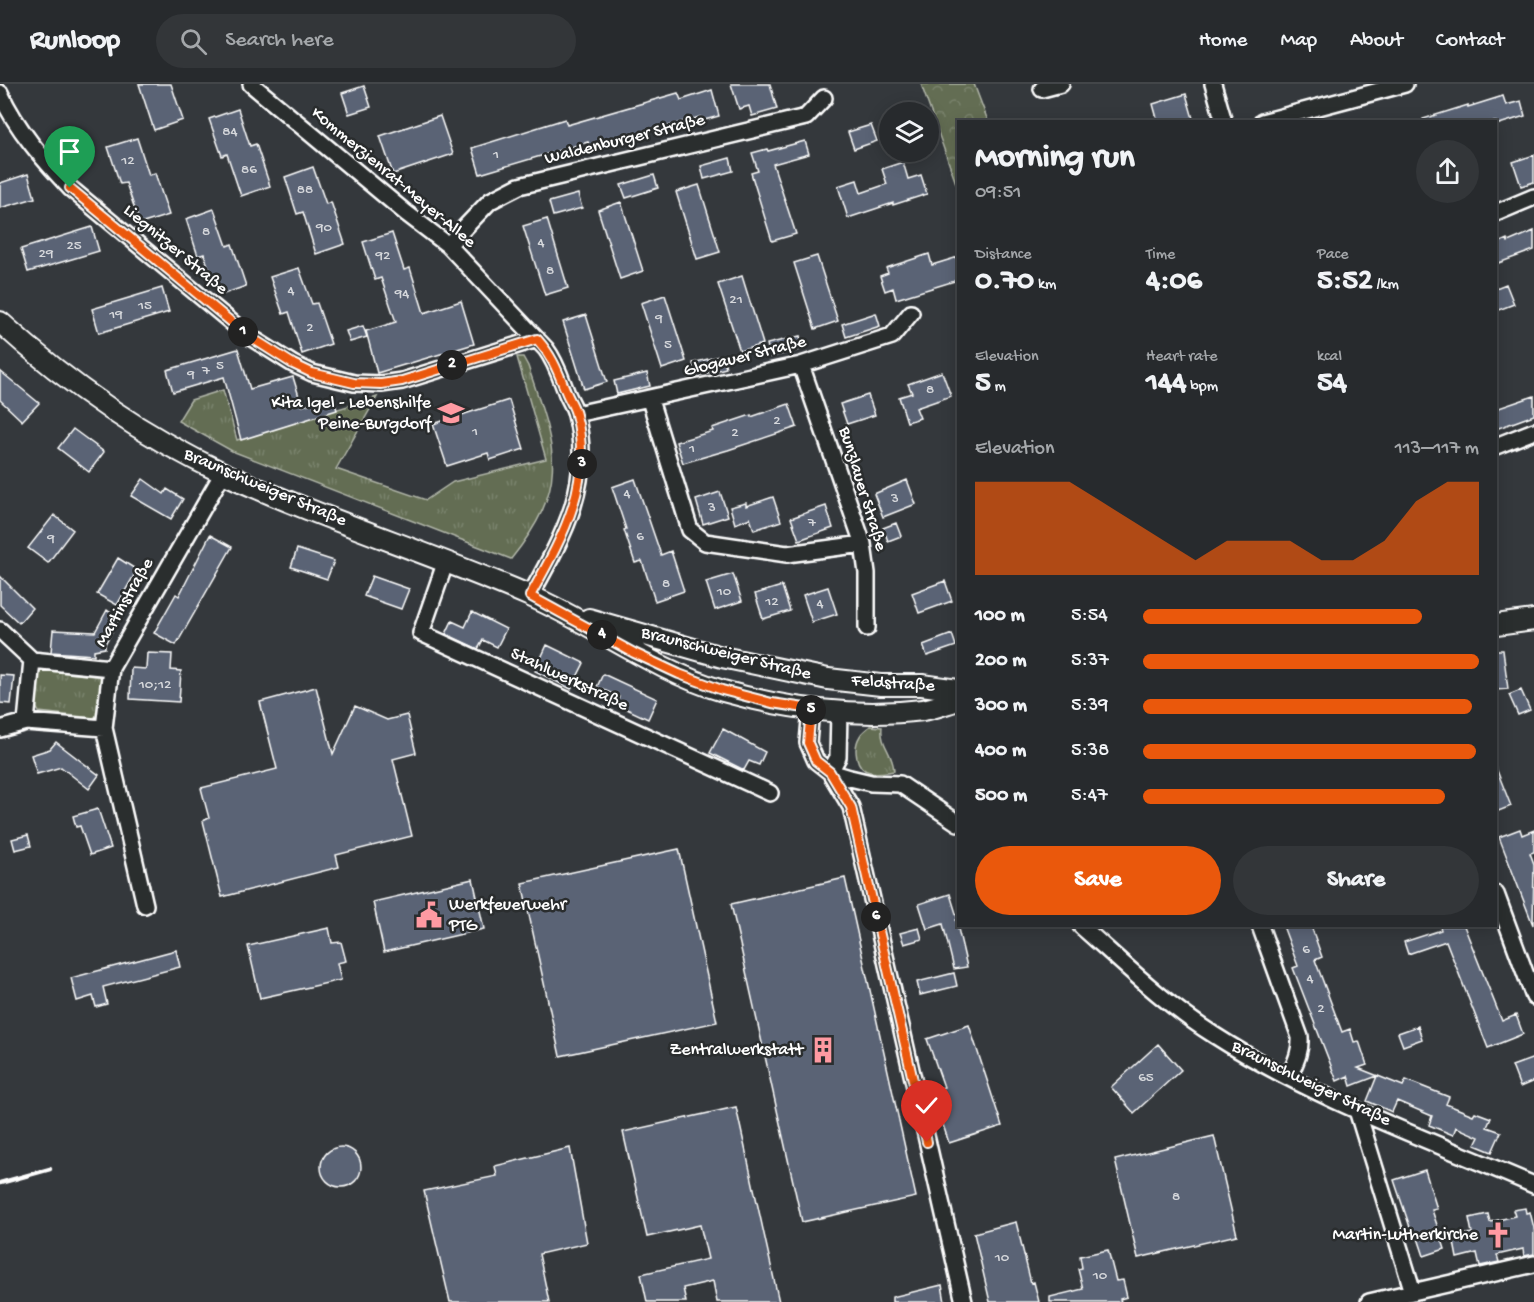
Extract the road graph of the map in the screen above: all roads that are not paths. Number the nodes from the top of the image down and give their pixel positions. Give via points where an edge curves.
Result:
1 (251, 84) edge
2 (1061, 84) edge
3 (1213, 84) edge
4 (1405, 84) edge
5 (1042, 89) dead end
6 (0, 93) edge
7 (824, 98) dead end
8 (1223, 120) edge
9 (1270, 120) edge
10 (1534, 197) edge
11 (1497, 213) edge
12 (448, 245) junction
13 (911, 313) dead end
14 (1, 326) edge
15 (537, 339) junction
16 (801, 365) junction
17 (650, 400) junction
18 (576, 414) junction
19 (1534, 431) edge
20 (1497, 446) edge
21 (223, 473) junction
22 (863, 544) junction
23 (446, 561) junction
24 (530, 596) junction
25 (555, 608) junction
26 (1534, 620) edge
27 (1497, 625) edge
28 (867, 628) dead end
29 (0, 630) edge
30 (32, 660) junction
31 (111, 668) junction
32 (828, 679) junction
33 (957, 690) edge
34 (957, 700) edge
35 (811, 709) junction
36 (839, 711) junction
37 (26, 722) junction
38 (104, 728) junction
39 (0, 729) edge
40 (830, 772) junction
41 (770, 793) dead end
42 (957, 822) edge
43 (1497, 897) edge
44 (145, 905) dead end
45 (1082, 927) edge
46 (1260, 927) edge
47 (1534, 997) edge
48 (1289, 1077) junction
49 (1357, 1110) junction
50 (1534, 1185) edge
51 (1534, 1264) edge
52 (1413, 1292) junction
53 (964, 1302) edge
54 (1369, 1302) edge

1 - 12 street, Kommerzienrat-Meyer-Allee
2 - 5 street
3 - 8 street
4 - 9 street
6 - 15 street, Liegnitzer Straße via 22,132 70,188 247,335 312,373 354,383 392,383
7 - 12 street, Waldenburger Straße via 806,117 519,186 490,201
10 - 11 street
12 - 15 street, Kommerzienrat-Meyer-Allee
13 - 16 street, Glogauer Straße via 892,336
14 - 21 street, Braunschweiger Straße via 117,415
15 - 18 street, Kommerzienrat-Meyer-Allee via 554,361
16 - 17 street, Glogauer Straße
16 - 22 street, Bunzlauer Straße
17 - 18 street, Glogauer Straße
17 - 22 street via 690,530 705,542 787,554
18 - 24 street, Kommerzienrat-Meyer-Allee via 582,459 578,491 565,528
19 - 20 street
21 - 23 street, Braunschweiger Straße
21 - 31 street, Martinstraße
22 - 28 street, Bunzlauer Straße
23 - 24 street, Braunschweiger Straße
23 - 41 street, Stahlwerkstraße via 422,633
24 - 25 street, Braunschweiger Straße
25 - 32 street, Braunschweiger Straße via 722,657
25 - 35 street, Braunschweiger Straße via 679,674 722,690
26 - 27 street
29 - 30 street
30 - 31 street
30 - 37 street
31 - 38 street, Martinstraße
32 - 33 street, Feldstraße
32 - 35 street
32 - 36 street
34 - 36 street, Feldstraße via 924,710
35 - 36 street, Braunschweiger Straße
35 - 40 street via 808,743 816,761
36 - 40 street via 838,757
37 - 38 street
37 - 39 street
38 - 44 street, Martinstraße
40 - 42 street via 871,783 900,784
40 - 53 street via 851,807
43 - 47 street
45 - 48 street, Braunschweiger Straße via 1211,1034
46 - 48 street via 1300,1037 1298,1058
48 - 49 street, Braunschweiger Straße
49 - 50 street, Braunschweiger Straße
49 - 52 street
51 - 52 street
52 - 54 street

